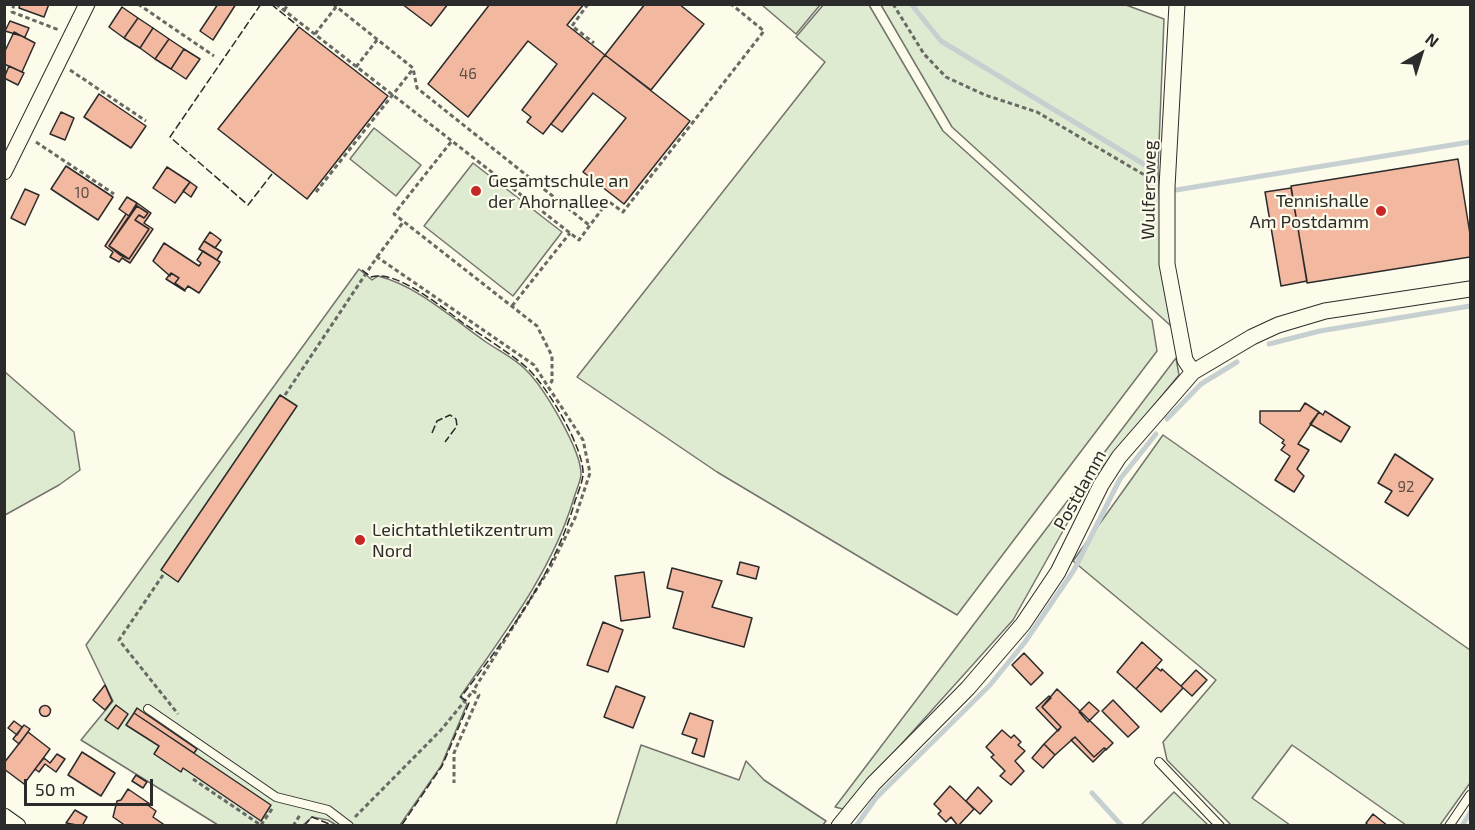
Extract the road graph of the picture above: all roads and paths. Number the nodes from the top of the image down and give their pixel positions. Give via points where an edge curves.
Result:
1 (14, 4) edge
2 (87, 4) edge
3 (138, 4) edge
4 (276, 4) edge
5 (289, 4) edge
6 (588, 4) edge
7 (731, 4) edge
8 (893, 4) edge
9 (1177, 4) edge
10 (334, 6) edge
11 (284, 10) junction
12 (315, 34) junction
13 (72, 35) junction
14 (378, 40) junction
15 (594, 44) dead end
16 (214, 56) dead end
17 (59, 62) junction
18 (356, 67) junction
19 (413, 69) junction
20 (393, 95) junction
21 (146, 121) dead end
22 (23, 133) junction
23 (452, 141) junction
24 (4, 172) edge
25 (1167, 187) junction
26 (316, 192) dead end
27 (114, 194) dead end
28 (404, 221) junction
29 (590, 226) junction
30 (570, 233) junction
31 (377, 257) junction
32 (1470, 289) edge
33 (512, 306) junction
34 (1193, 372) junction
35 (549, 385) junction
36 (285, 395) dead end
37 (163, 575) dead end
38 (473, 691) junction
39 (148, 709) dead end
40 (182, 719) dead end
41 (1159, 762) dead end
42 (193, 779) dead end
43 (454, 783) dead end
44 (1470, 795) edge
45 (280, 798) junction
46 (4, 816) edge
47 (18, 825) edge
48 (261, 825) edge
49 (348, 825) edge
50 (839, 825) edge
51 (1220, 825) edge
52 (1449, 825) edge

1 - 13 path via 12,12
2 - 13 street
3 - 16 path
4 - 11 path
5 - 11 path
6 - 15 path via 572,26
7 - 29 path via 764,31 622,212 608,201
8 - 25 path via 924,54 946,77 1037,112
9 - 25 street, Wulfersweg
10 - 12 path
10 - 14 path
11 - 12 path
12 - 18 path
13 - 17 street
14 - 18 path
14 - 19 path
17 - 21 path
17 - 22 street
18 - 20 path
19 - 20 path
19 - 29 path via 417,88
20 - 23 path
20 - 26 path
22 - 24 street
22 - 27 path
23 - 28 path via 394,213
23 - 30 path
25 - 34 street, Wulfersweg via 1167,264 1185,360
28 - 31 path
28 - 33 path
29 - 30 path via 579,240
30 - 33 path
31 - 35 path via 534,365
31 - 36 path
32 - 34 street, Postdamm via 1325,311 1278,325
33 - 35 path via 537,326 548,343 553,370
34 - 50 street, Postdamm via 1119,457 1058,572 1023,624
35 - 38 path via 583,440 590,473 575,518 551,566
37 - 40 path via 119,640
38 - 43 path via 479,695 454,753
38 - 49 path via 441,730
39 - 45 lane
41 - 51 lane
42 - 48 path
44 - 52 lane
45 - 48 path
45 - 49 lane via 328,810
46 - 47 street

